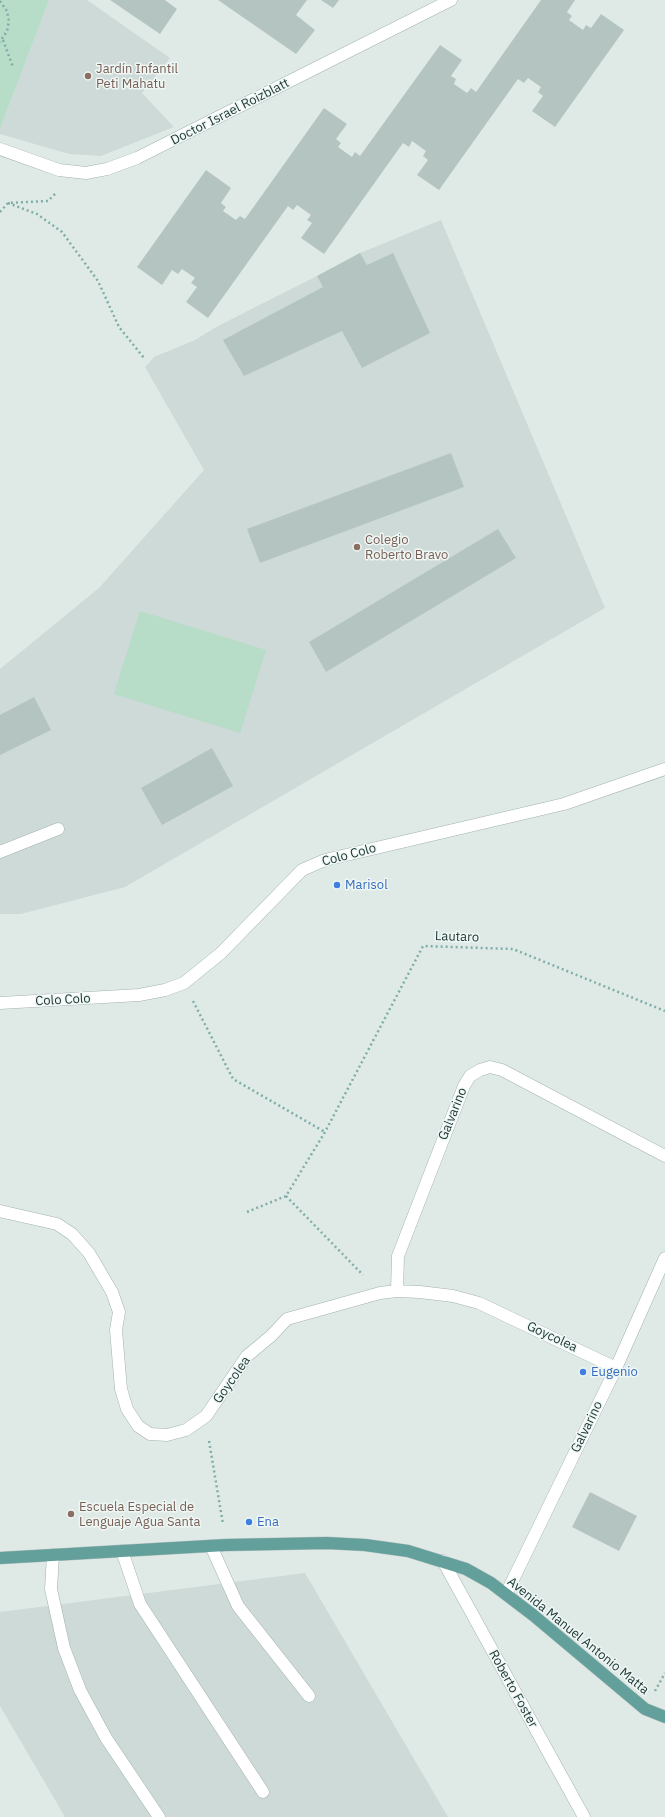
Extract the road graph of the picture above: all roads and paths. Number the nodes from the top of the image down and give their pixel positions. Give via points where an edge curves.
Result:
1 (450, 0) edge
2 (0, 1) edge
3 (3, 40) junction
4 (0, 42) edge
5 (13, 67) dead end
6 (0, 149) edge
7 (75, 171) junction
8 (8, 203) junction
9 (0, 212) edge
10 (144, 358) dead end
11 (665, 769) edge
12 (58, 829) dead end
13 (0, 852) edge
14 (184, 983) junction
15 (0, 1003) edge
16 (665, 1010) edge
17 (325, 1132) junction
18 (665, 1156) edge
19 (286, 1196) junction
20 (0, 1211) edge
21 (246, 1212) dead end
22 (665, 1258) edge
23 (397, 1291) junction
24 (380, 1293) junction
25 (616, 1368) junction
26 (206, 1416) junction
27 (226, 1545) junction
28 (211, 1546) junction
29 (122, 1551) junction
30 (53, 1555) junction
31 (0, 1558) edge
32 (443, 1561) junction
33 (506, 1594) junction
34 (309, 1696) dead end
35 (665, 1717) edge
36 (263, 1792) dead end
37 (159, 1817) edge
38 (584, 1817) edge

1 - 7 street, Doctor Israel Roizblatt via 137,158 107,170 86,173
2 - 3 path via 7,11 9,21 8,31
3 - 4 path
3 - 5 path
6 - 7 street, Doctor Israel Roizblatt via 59,170
7 - 8 path via 48,201
8 - 9 path
8 - 10 path via 37,214 62,232 98,281 119,327
11 - 14 street, Colo Colo via 564,804 325,860 302,870 222,953
12 - 13 street
14 - 15 street, Colo Colo via 139,995
14 - 17 path via 233,1079
16 - 17 path, Lautaro via 513,949 423,946
17 - 19 path, Lautaro
18 - 23 street, Galvarino via 502,1070 490,1067 480,1070 470,1076 464,1086 398,1256
19 - 21 path
19 - 24 path
20 - 26 street, Goycolea via 57,1224 72,1234 101,1271 119,1312 116,1330 121,1389 127,1409 138,1426 150,1434 167,1435 186,1430
22 - 25 street, Galvarino
23 - 24 street, Goycolea
23 - 25 street, Goycolea via 453,1296 479,1303
24 - 26 street, Goycolea via 287,1319 247,1356
25 - 33 street, Galvarino
26 - 27 path
27 - 28 main road, Avenida Manuel Antonio Matta
27 - 32 main road, Avenida Manuel Antonio Matta via 365,1545 408,1551
28 - 29 main road, Avenida Manuel Antonio Matta
28 - 34 street via 238,1606
29 - 30 main road, Avenida Manuel Antonio Matta
29 - 36 street via 140,1604
30 - 31 main road, Avenida Manuel Antonio Matta
30 - 37 street via 51,1589 64,1648 80,1690 106,1738
32 - 33 main road, Avenida Manuel Antonio Matta via 466,1569
32 - 38 street, Roberto Foster
33 - 35 main road, Avenida Manuel Antonio Matta via 633,1700 645,1709

